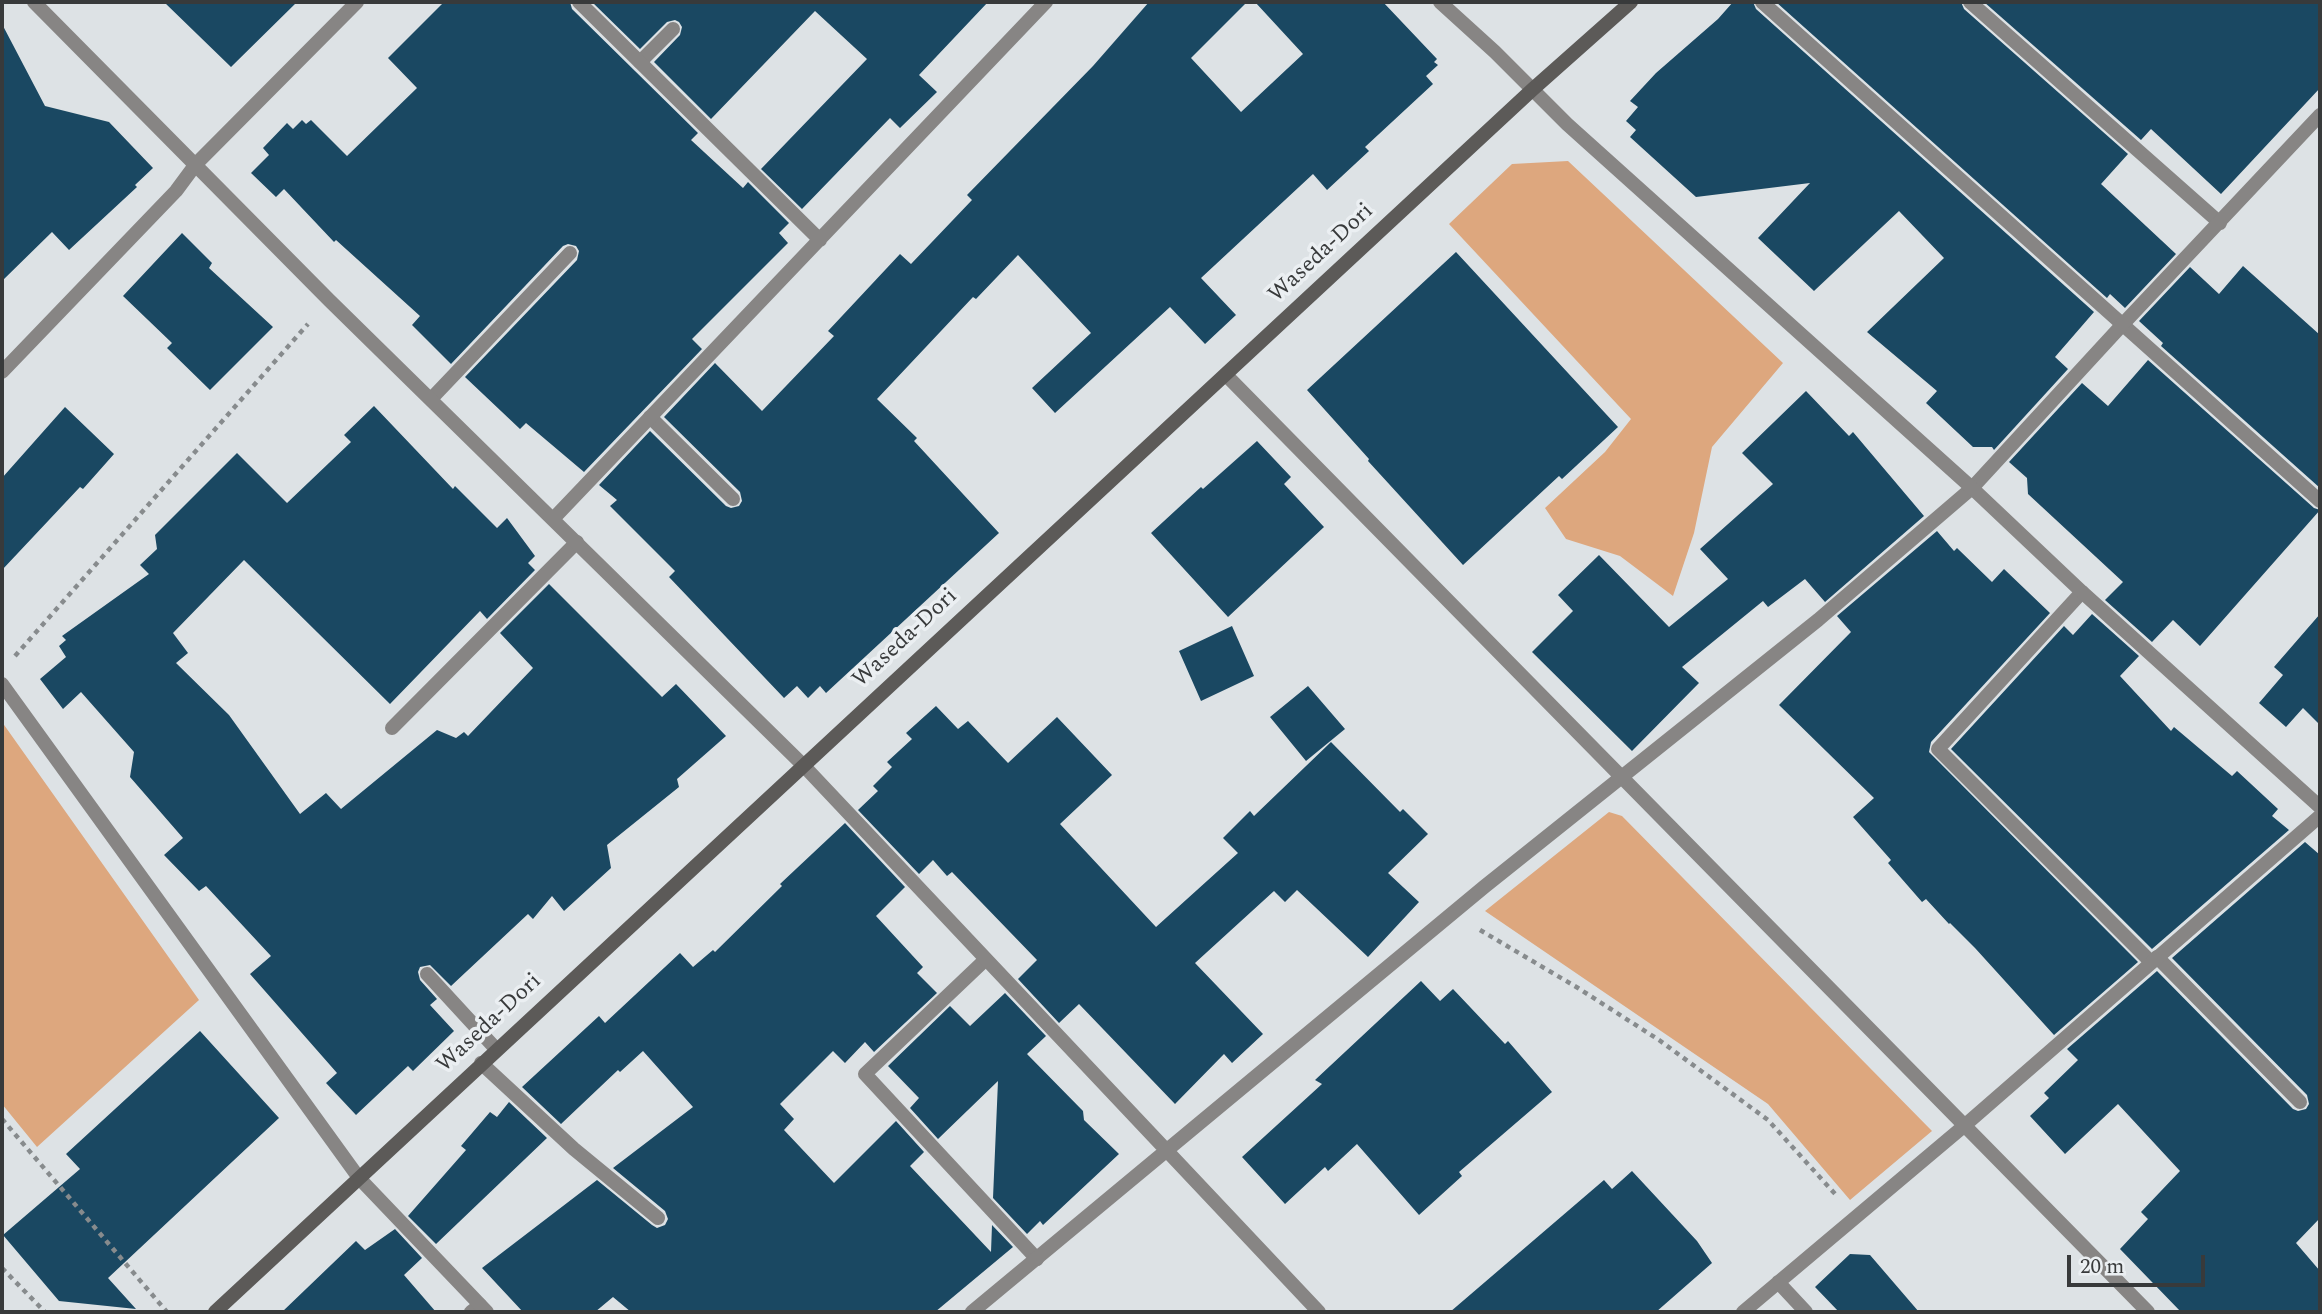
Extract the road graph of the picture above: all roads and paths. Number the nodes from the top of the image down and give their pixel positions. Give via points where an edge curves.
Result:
1 (34, 2) edge
2 (357, 2) edge
3 (579, 2) edge
4 (1046, 2) edge
5 (1440, 2) edge
6 (1631, 2) edge
7 (1762, 2) edge
8 (1970, 2) edge
9 (673, 29) dead end
10 (640, 62) junction
11 (1533, 89) junction
12 (2320, 116) edge
13 (196, 164) junction
14 (2220, 223) junction
15 (820, 240) junction
16 (570, 253) dead end
17 (329, 300) junction
18 (2123, 324) junction
19 (2, 372) edge
20 (1226, 375) junction
21 (431, 399) junction
22 (650, 416) junction
23 (1972, 488) junction
24 (733, 499) dead end
25 (2320, 501) edge
26 (554, 519) junction
27 (577, 542) junction
28 (2082, 592) junction
29 (11, 662) dead end
30 (2, 684) edge
31 (392, 728) dead end
32 (803, 765) junction
33 (1621, 776) junction
34 (2320, 807) edge
35 (2320, 816) edge
36 (1452, 913) junction
37 (985, 960) junction
38 (2154, 960) junction
39 (427, 974) dead end
40 (496, 1049) junction
41 (481, 1063) junction
42 (2300, 1102) dead end
43 (2, 1119) edge
44 (1964, 1126) junction
45 (1168, 1151) junction
46 (359, 1178) junction
47 (658, 1218) dead end
48 (1856, 1218) junction
49 (1037, 1259) junction
50 (2, 1268) edge
51 (1778, 1282) junction
52 (479, 1310) edge
53 (45, 1312) edge
54 (167, 1312) edge
55 (215, 1312) edge
56 (972, 1312) edge
57 (1319, 1312) edge
58 (1743, 1312) edge
59 (1805, 1312) edge
60 (2148, 1312) edge

1 - 13 street
2 - 13 street
3 - 10 street
4 - 15 street
5 - 11 street
6 - 11 main road, Waseda-Dori
7 - 18 street
8 - 14 street
9 - 10 street
10 - 15 street
11 - 20 main road, Waseda-Dori
11 - 23 street via 1566,124
12 - 14 street
13 - 17 street
13 - 19 street via 176,191
14 - 18 street
15 - 22 street
16 - 21 street
17 - 21 street
17 - 29 path
18 - 23 street
18 - 25 street
20 - 32 main road, Waseda-Dori
20 - 33 street
21 - 26 street
22 - 24 street
22 - 26 street
23 - 28 street
23 - 33 street via 1818,621
26 - 27 street
27 - 31 street
27 - 32 street
28 - 34 street
28 - 38 street via 1938,749
30 - 46 street
32 - 37 street
32 - 40 main road, Waseda-Dori
33 - 36 street
33 - 44 street
35 - 38 street
36 - 45 street
36 - 48 path via 1647,1032 1768,1120
37 - 45 street
37 - 49 street via 865,1074
38 - 42 street
38 - 44 street
39 - 40 street
40 - 41 main road, Waseda-Dori
41 - 46 main road, Waseda-Dori
41 - 47 street
43 - 54 path
44 - 48 street
44 - 60 street
45 - 49 street
45 - 57 street
46 - 52 street
46 - 55 main road, Waseda-Dori
48 - 51 street
49 - 56 street
50 - 53 path
51 - 58 street
51 - 59 street

